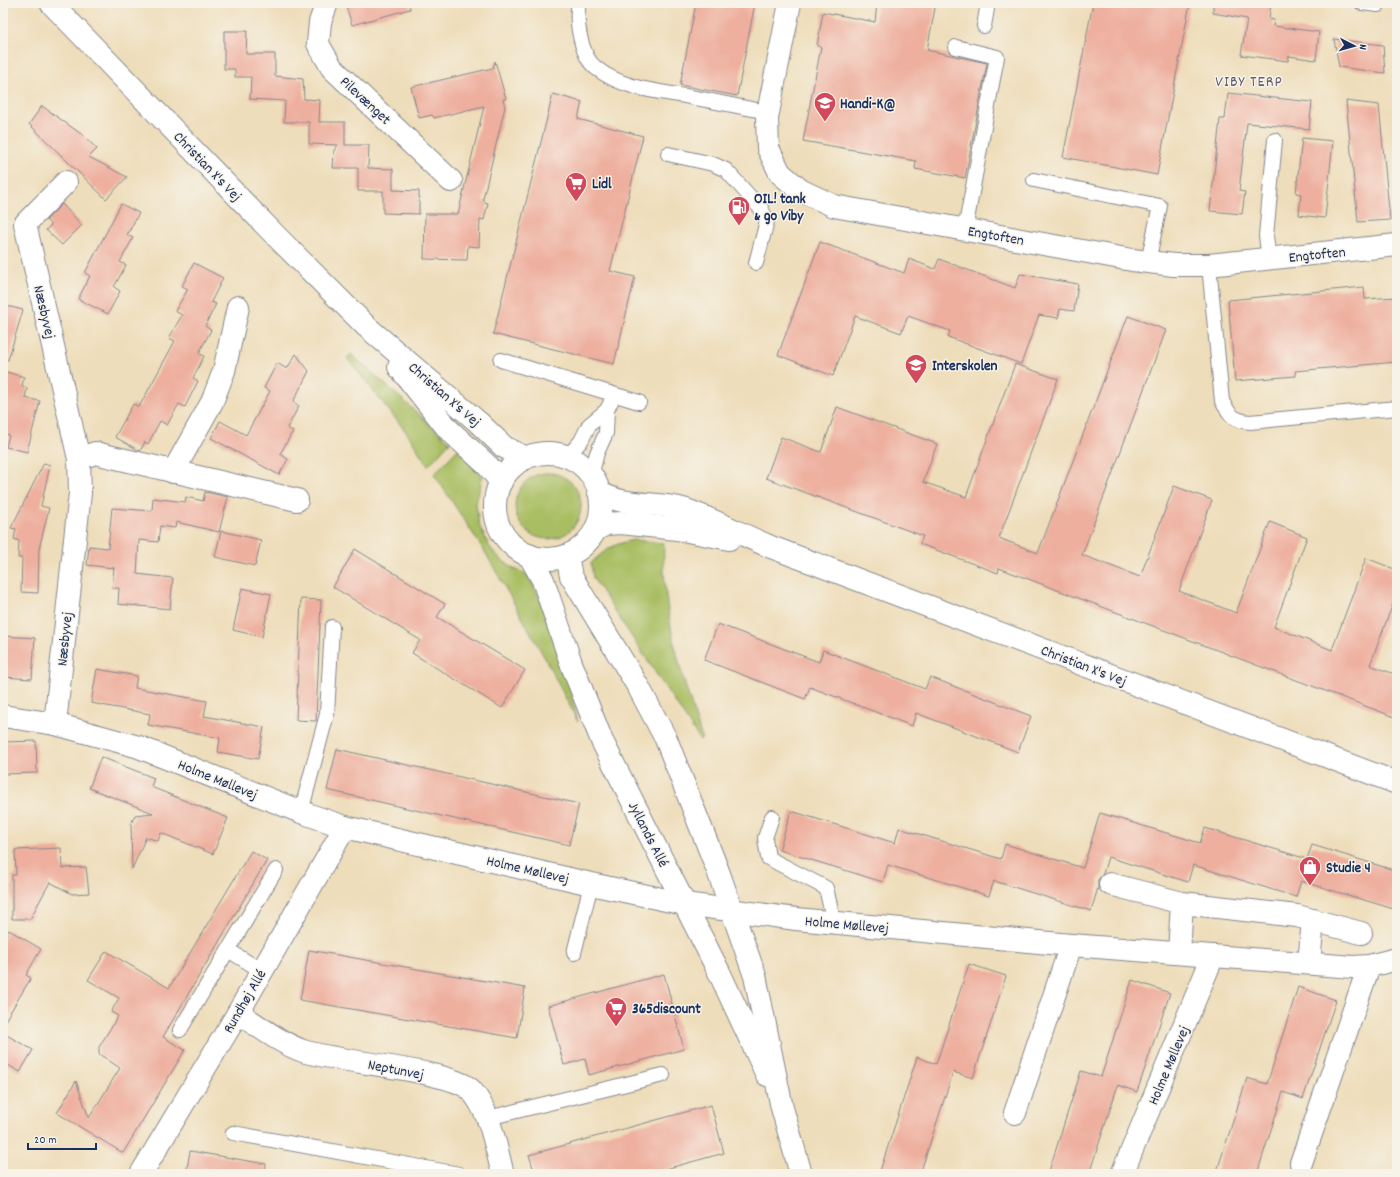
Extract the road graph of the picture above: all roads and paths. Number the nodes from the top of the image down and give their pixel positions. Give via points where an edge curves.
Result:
1 (51, 3) edge
2 (327, 3) edge
3 (579, 3) edge
4 (790, 3) edge
5 (988, 3) edge
6 (1362, 3) edge
7 (1378, 5) dead end
8 (984, 26) dead end
9 (956, 48) dead end
10 (768, 112) junction
11 (1276, 140) dead end
12 (668, 154) dead end
13 (1034, 180) dead end
14 (451, 181) dead end
15 (66, 182) dead end
16 (965, 230) junction
17 (1397, 245) edge
18 (1269, 259) junction
19 (1148, 262) junction
20 (756, 263) dead end
21 (1209, 265) junction
22 (238, 307) dead end
23 (367, 327) junction
24 (501, 360) dead end
25 (614, 395) junction
26 (639, 402) dead end
27 (1397, 408) edge
28 (607, 410) junction
29 (567, 457) junction
30 (526, 458) junction
31 (79, 459) junction
32 (173, 472) junction
33 (501, 482) junction
34 (595, 484) junction
35 (297, 500) dead end
36 (595, 530) junction
37 (771, 547) junction
38 (570, 554) junction
39 (529, 556) junction
40 (332, 627) dead end
41 (3, 716) edge
42 (55, 724) junction
43 (1397, 783) edge
44 (301, 812) junction
45 (772, 817) dead end
46 (345, 827) junction
47 (276, 870) dead end
48 (591, 884) junction
49 (1110, 884) dead end
50 (1182, 903) junction
51 (685, 904) junction
52 (732, 911) junction
53 (1313, 920) junction
54 (834, 923) junction
55 (1361, 933) dead end
56 (1071, 945) junction
57 (228, 950) junction
58 (574, 953) dead end
59 (1178, 953) junction
60 (1214, 956) junction
61 (1397, 959) edge
62 (1309, 963) junction
63 (1369, 966) junction
64 (262, 971) junction
65 (238, 1013) junction
66 (180, 1030) dead end
67 (663, 1075) dead end
68 (782, 1108) junction
69 (1015, 1113) dead end
70 (488, 1118) junction
71 (233, 1133) dead end
72 (1301, 1163) dead end
73 (142, 1174) edge
74 (459, 1174) edge
75 (500, 1174) edge
76 (801, 1174) edge
77 (1122, 1174) edge

1 - 23 street, Christian X's Vej
2 - 14 street, Pilevænget via 320,22 318,44 332,68
3 - 10 lane via 577,9 582,46 594,67 612,80
4 - 10 street, Engtoften
5 - 8 lane
6 - 7 lane
9 - 16 lane via 997,57
10 - 16 street, Engtoften via 768,148 780,173 800,190 834,206
11 - 18 lane via 1266,236
12 - 20 lane via 713,164 726,170 762,210 767,221
13 - 19 lane via 1160,206
15 - 31 street, Næsbyvej via 25,224
16 - 19 street, Engtoften
17 - 18 street, Engtoften
18 - 21 street, Engtoften
19 - 21 street, Engtoften
21 - 27 lane via 1222,401 1230,415 1238,421 1250,422
22 - 32 street via 224,371 212,402
23 - 30 street, Christian X's Vej via 478,422 504,448
23 - 33 street, Christian X's Vej via 448,429 488,466
24 - 25 lane
25 - 26 lane
25 - 28 lane
28 - 29 lane via 589,425 581,441
28 - 34 lane via 606,433 596,453
29 - 30 street via 553,453
29 - 34 street via 579,464
30 - 33 street via 507,472
31 - 32 street via 95,453
31 - 42 street, Næsbyvej via 80,493
32 - 35 street
33 - 39 street via 496,494 497,521 510,543
34 - 36 street via 601,505
34 - 37 street, Christian X's Vej via 608,498 682,509
36 - 37 street, Christian X's Vej via 606,524 621,523 660,527
36 - 38 street via 580,548
37 - 43 street, Christian X's Vej
38 - 39 street via 550,558
38 - 52 street, Jyllands Allé via 568,561 571,576 639,688 666,739
39 - 51 street, Jyllands Allé via 543,580 574,671 602,741
40 - 44 lane via 327,714
41 - 42 street, Holme Møllevej
42 - 44 street, Holme Møllevej via 139,747
44 - 46 street, Holme Møllevej
45 - 54 lane via 765,838 768,858 826,888
46 - 48 street, Holme Møllevej
46 - 64 street, Rundhøj Allé
47 - 57 lane
48 - 51 street, Holme Møllevej
48 - 58 lane
49 - 50 street
50 - 53 street
50 - 59 street
51 - 52 street, Holme Møllevej
51 - 68 street, Jyllands Allé
52 - 54 street, Holme Møllevej
52 - 68 street, Jyllands Allé via 755,976
53 - 55 street
53 - 62 street
54 - 56 street, Holme Møllevej
56 - 59 street, Holme Møllevej
56 - 69 street
57 - 64 lane
57 - 66 lane
59 - 60 street, Holme Møllevej
60 - 62 street, Holme Møllevej
60 - 77 street, Holme Møllevej
61 - 63 street, Holme Møllevej
62 - 63 street, Holme Møllevej
63 - 72 street
64 - 65 street, Rundhøj Allé
65 - 70 street, Neptunvej via 277,1039 304,1051 447,1078 470,1089 485,1109
65 - 73 street, Rundhøj Allé
67 - 70 lane
68 - 76 street, Jyllands Allé
70 - 75 street, Neptunvej
71 - 74 lane

